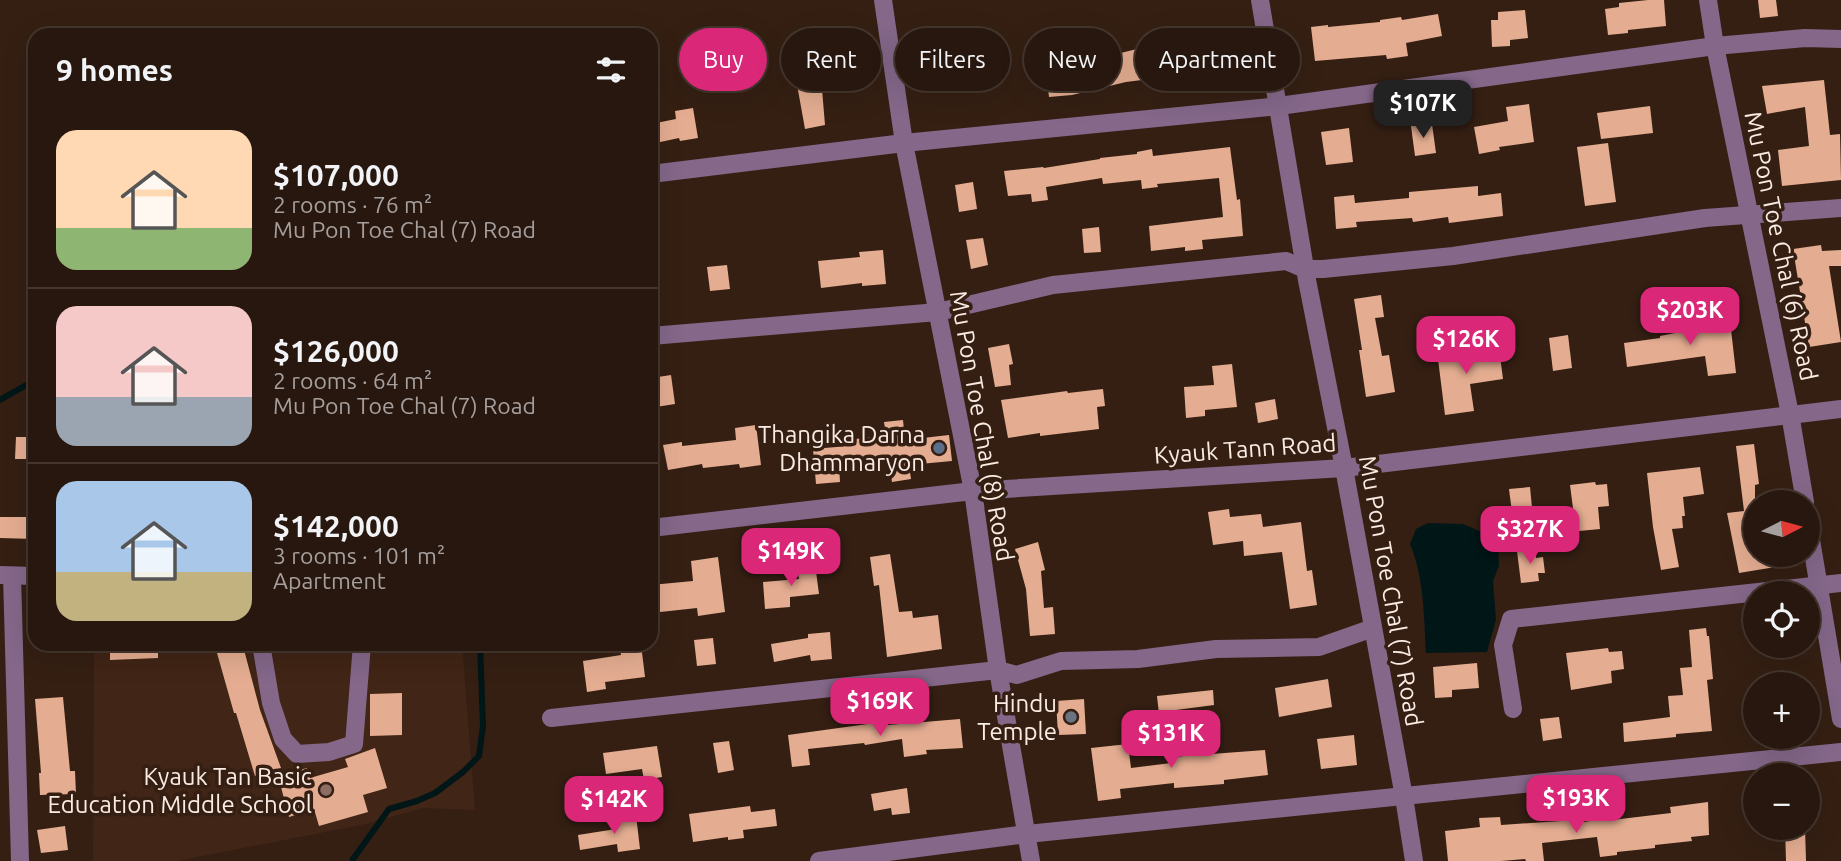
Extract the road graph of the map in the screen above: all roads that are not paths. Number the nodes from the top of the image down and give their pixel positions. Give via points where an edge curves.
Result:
1 (883, 0) edge
2 (1261, 0) edge
3 (1707, 0) edge
4 (1841, 39) edge
5 (1715, 46) junction
6 (1279, 106) junction
7 (904, 143) junction
8 (658, 173) edge
9 (1841, 208) edge
10 (1749, 215) junction
11 (1305, 269) junction
12 (937, 312) junction
13 (658, 335) edge
14 (1841, 410) edge
15 (1790, 414) junction
16 (1344, 468) junction
17 (1803, 490) edge
18 (973, 491) junction
19 (658, 527) edge
20 (6, 576) edge
21 (28, 576) edge
22 (1841, 583) edge
23 (1820, 586) edge
24 (1743, 594) edge
25 (1820, 598) edge
26 (1373, 628) junction
27 (262, 651) edge
28 (361, 651) edge
29 (998, 670) junction
30 (1513, 709) dead end
31 (551, 718) dead end
32 (1841, 719) edge
33 (1841, 752) edge
34 (1404, 797) junction
35 (1027, 834) junction
36 (20, 861) edge
37 (819, 861) edge
38 (1031, 861) edge
39 (1414, 861) edge

1 - 7 street, Mu Pon Toe Chal (8) Road
2 - 6 street, Mu Pon Toe Chal (7) Road
3 - 5 street, Mu Pon Toe Chal (6) Road
4 - 5 street
5 - 6 street
5 - 10 street, Mu Pon Toe Chal (6) Road
6 - 7 street
6 - 11 street, Mu Pon Toe Chal (7) Road
7 - 8 street
7 - 12 street, Mu Pon Toe Chal (8) Road
9 - 10 street
10 - 11 street via 1661,224 1518,248
10 - 15 street, Mu Pon Toe Chal (6) Road
11 - 12 street via 1286,261 1053,285
11 - 16 street, Mu Pon Toe Chal (7) Road
12 - 13 street
12 - 18 street, Mu Pon Toe Chal (8) Road
14 - 15 street, Kyauk Tann Road
15 - 16 street, Kyauk Tann Road
15 - 17 street, Mu Pon Toe Chal (6) Road
16 - 18 street, Kyauk Tann Road
16 - 26 street, Mu Pon Toe Chal (7) Road
18 - 19 street, Kyauk Tann Road
18 - 29 street, Mu Pon Toe Chal (8) Road
20 - 21 street
20 - 36 street
22 - 23 street
24 - 30 street via 1511,619 1503,645
25 - 32 street
26 - 29 street via 1319,647 1216,649 1138,659 1061,661 1017,675
26 - 34 street, Mu Pon Toe Chal (7) Road
27 - 28 street via 283,740 298,754 354,744
29 - 31 street
29 - 35 street, Mu Pon Toe Chal (8) Road
33 - 34 street
34 - 35 street
34 - 39 street, Mu Pon Toe Chal (7) Road
35 - 37 street
35 - 38 street, Mu Pon Toe Chal (8) Road

